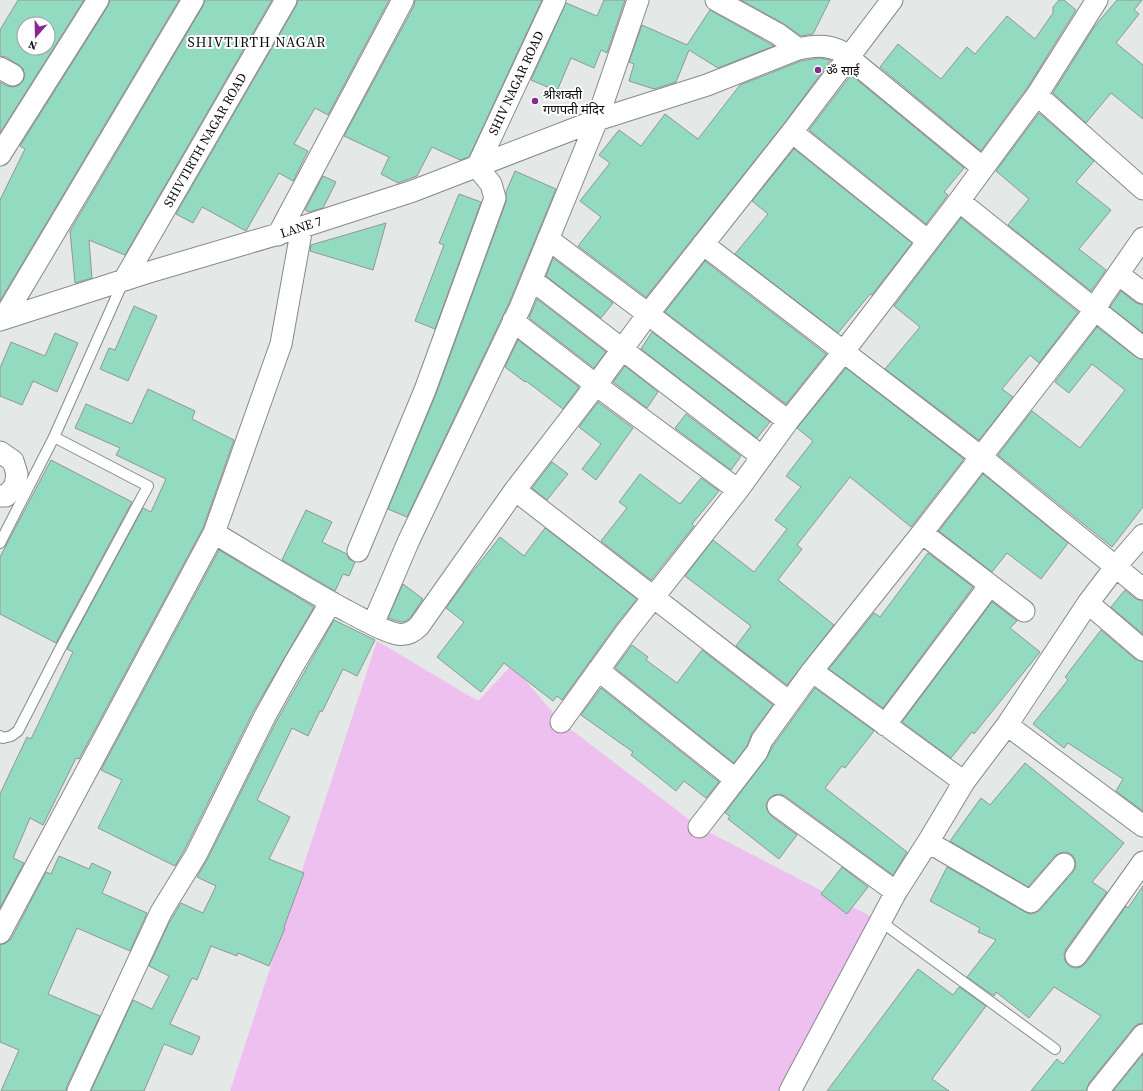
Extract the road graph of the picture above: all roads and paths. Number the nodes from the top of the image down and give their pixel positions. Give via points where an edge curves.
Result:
1 (98, 0) edge
2 (193, 0) edge
3 (286, 0) edge
4 (403, 0) edge
5 (555, 0) edge
6 (638, 0) edge
7 (716, 0) edge
8 (892, 0) edge
9 (1097, 0) edge
10 (798, 49) junction
11 (849, 57) junction
12 (1037, 95) junction
13 (597, 120) junction
14 (792, 132) junction
15 (0, 155) edge
16 (477, 167) junction
17 (983, 168) junction
18 (1143, 190) edge
19 (959, 201) junction
20 (302, 227) junction
21 (278, 235) junction
22 (1143, 238) edge
23 (548, 239) junction
24 (928, 241) junction
25 (703, 244) junction
26 (1118, 274) junction
27 (124, 280) junction
28 (532, 280) junction
29 (1143, 293) edge
30 (1095, 310) junction
31 (648, 314) junction
32 (2, 320) edge
33 (513, 321) junction
34 (1143, 348) edge
35 (623, 350) junction
36 (844, 351) junction
37 (596, 385) junction
38 (788, 421) junction
39 (54, 437) junction
40 (0, 452) edge
41 (761, 456) junction
42 (980, 457) junction
43 (515, 490) junction
44 (738, 490) junction
45 (0, 496) edge
46 (214, 532) junction
47 (922, 533) junction
48 (1143, 535) edge
49 (0, 543) edge
50 (358, 552) dead end
51 (1116, 566) junction
52 (990, 585) junction
53 (1143, 588) edge
54 (654, 596) junction
55 (331, 602) junction
56 (1088, 603) junction
57 (1024, 611) dead end
58 (373, 624) junction
59 (1143, 650) edge
60 (598, 670) junction
61 (812, 671) junction
62 (789, 702) junction
63 (561, 722) dead end
64 (885, 725) junction
65 (1007, 725) junction
66 (0, 736) edge
67 (735, 779) junction
68 (964, 782) junction
69 (778, 806) dead end
70 (1143, 826) edge
71 (699, 827) dead end
72 (928, 842) junction
73 (1143, 862) edge
74 (1064, 864) dead end
75 (896, 892) junction
76 (880, 922) junction
77 (0, 933) edge
78 (1076, 956) dead end
79 (1143, 1035) edge
80 (1055, 1049) dead end
81 (78, 1091) edge
82 (790, 1091) edge
83 (1098, 1091) edge

1 - 15 street
2 - 32 street
3 - 27 street, SHIVTIRTH NAGAR ROAD
4 - 21 street
5 - 16 street, SHIV NAGAR ROAD
6 - 13 street
7 - 10 street via 778,34
8 - 11 street
9 - 12 street
10 - 11 street, LANE 7 via 830,47
10 - 13 street, LANE 7 via 707,85
11 - 14 street
11 - 17 street, LANE 7
12 - 17 street
12 - 18 street
13 - 16 street, LANE 7
13 - 23 street
14 - 24 street
14 - 25 street
16 - 20 street, LANE 7
16 - 50 street via 491,184 495,198 425,390
17 - 19 street
19 - 24 street
19 - 30 street
20 - 21 street, LANE 7
20 - 46 street via 281,344
21 - 27 street, LANE 7
22 - 26 street
23 - 28 street
23 - 31 street
24 - 36 street
25 - 31 street
25 - 36 street
26 - 29 street
26 - 30 street
27 - 32 street, LANE 7
27 - 39 lane
28 - 33 street
28 - 35 street
30 - 34 street
30 - 42 street
31 - 35 street
31 - 38 street
33 - 37 street
33 - 58 street via 409,540
35 - 37 street
35 - 41 street
36 - 38 street
36 - 42 street
37 - 43 street
37 - 44 street
38 - 41 street
39 - 49 lane
39 - 66 lane via 148,486 18,731 11,736
40 - 45 street via 13,461 17,474 15,486 6,496
41 - 44 street
42 - 47 street
42 - 51 street
43 - 54 street
43 - 58 street via 415,630 397,634
44 - 54 street
46 - 55 street
46 - 77 street
47 - 52 street
47 - 61 street
48 - 51 street
51 - 53 street
51 - 56 street
52 - 57 street
52 - 64 street
54 - 60 street
54 - 62 street
55 - 58 street
55 - 81 street via 265,716 196,855 161,912
56 - 59 street
56 - 65 street
60 - 63 street
60 - 67 street
61 - 62 street
61 - 64 street
62 - 67 street via 762,740 757,752
64 - 68 street
65 - 68 street
65 - 70 street
67 - 71 street
68 - 72 street
69 - 75 street
72 - 74 street via 1031,902
72 - 75 street
73 - 78 street
75 - 76 street
76 - 80 lane
76 - 82 street
79 - 83 street

